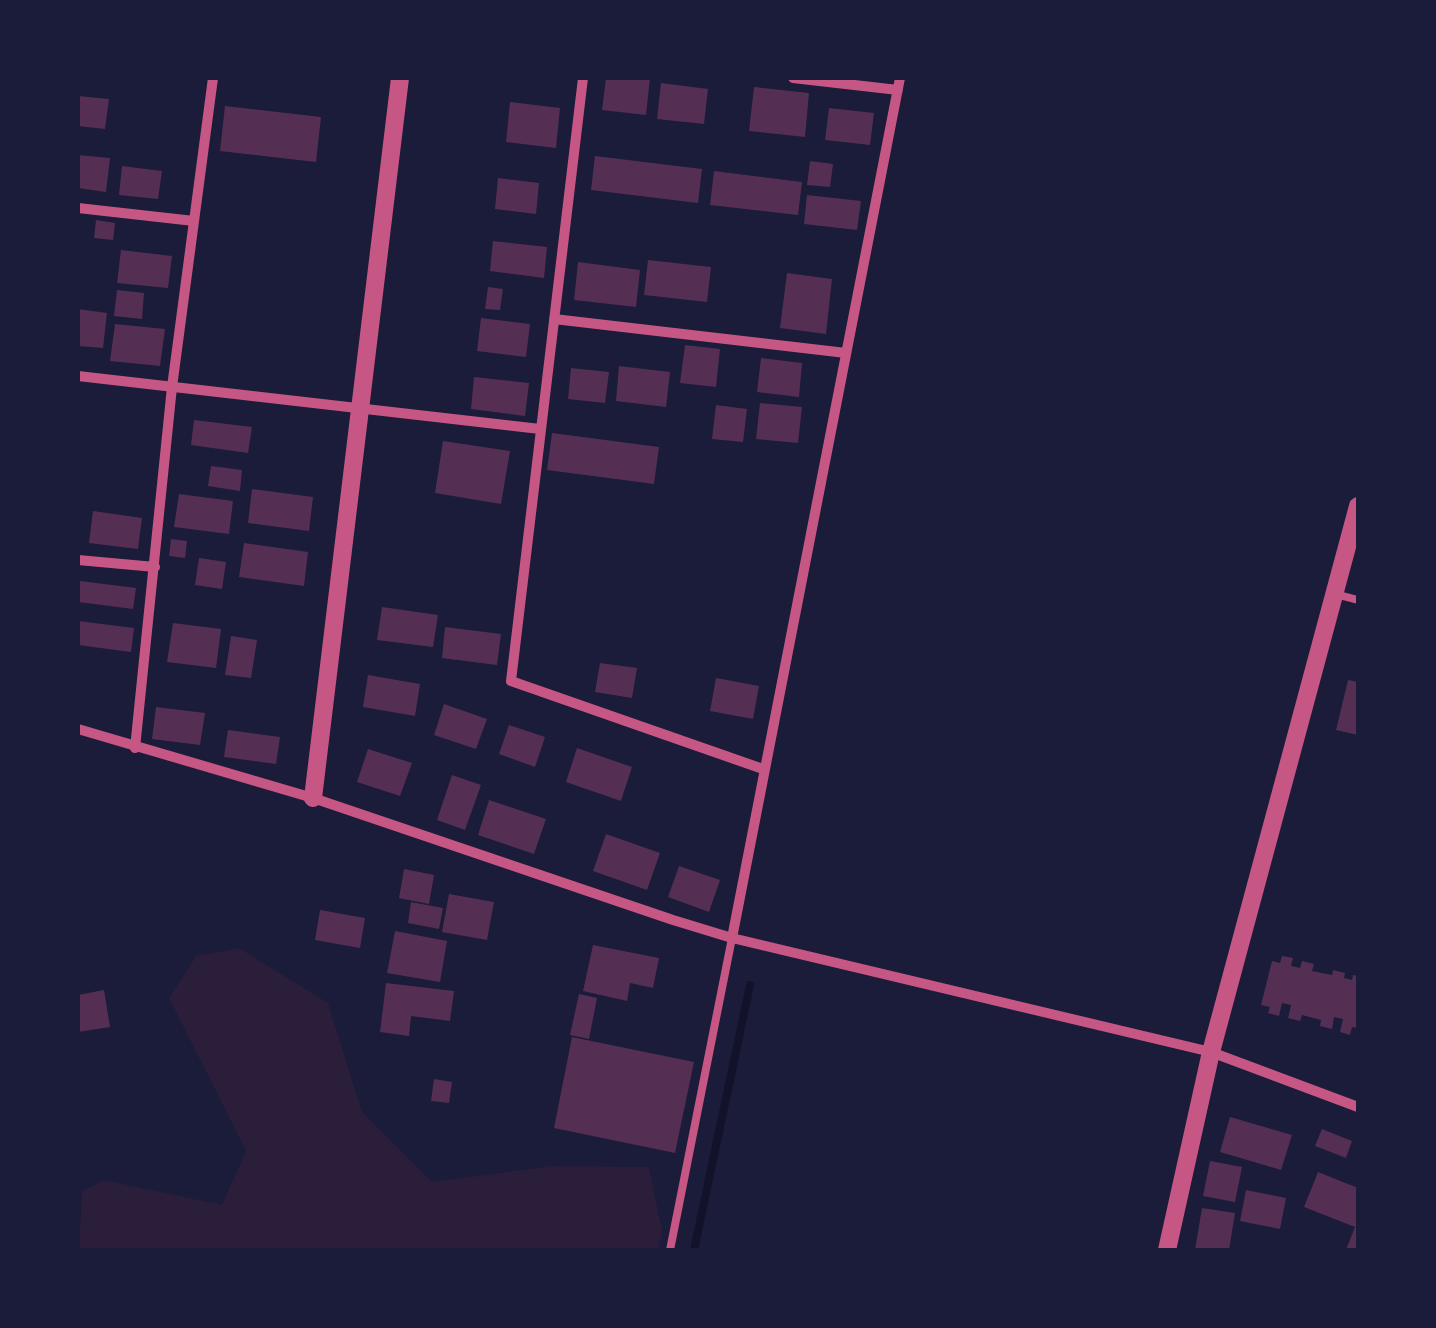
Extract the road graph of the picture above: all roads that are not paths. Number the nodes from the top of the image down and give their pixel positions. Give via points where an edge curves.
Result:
1 (213, 78) edge
2 (400, 78) edge
3 (584, 78) edge
4 (793, 78) edge
5 (899, 84) edge
6 (78, 208) edge
7 (194, 221) junction
8 (554, 319) junction
9 (846, 352) junction
10 (78, 376) edge
11 (172, 387) junction
12 (358, 408) junction
13 (540, 429) junction
14 (1358, 506) edge
15 (78, 560) edge
16 (155, 567) junction
17 (1335, 594) junction
18 (1358, 600) edge
19 (78, 729) edge
20 (136, 748) junction
21 (763, 769) junction
22 (313, 798) junction
23 (732, 938) junction
24 (1211, 1052) junction
25 (1358, 1108) edge
26 (670, 1250) edge
27 (1168, 1250) edge

1 - 7 street
2 - 12 street
3 - 8 street
4 - 5 street
5 - 9 street
6 - 7 street
7 - 11 street
8 - 9 street
8 - 13 street
9 - 21 street
10 - 11 street
11 - 12 street
11 - 16 street
12 - 13 street
12 - 22 street
13 - 21 street via 511,680
14 - 17 street
15 - 16 street
16 - 20 street
17 - 18 lane
17 - 24 street
19 - 20 street
20 - 22 street
21 - 23 street
22 - 23 street
23 - 24 street
23 - 26 lane
24 - 25 street
24 - 27 street

